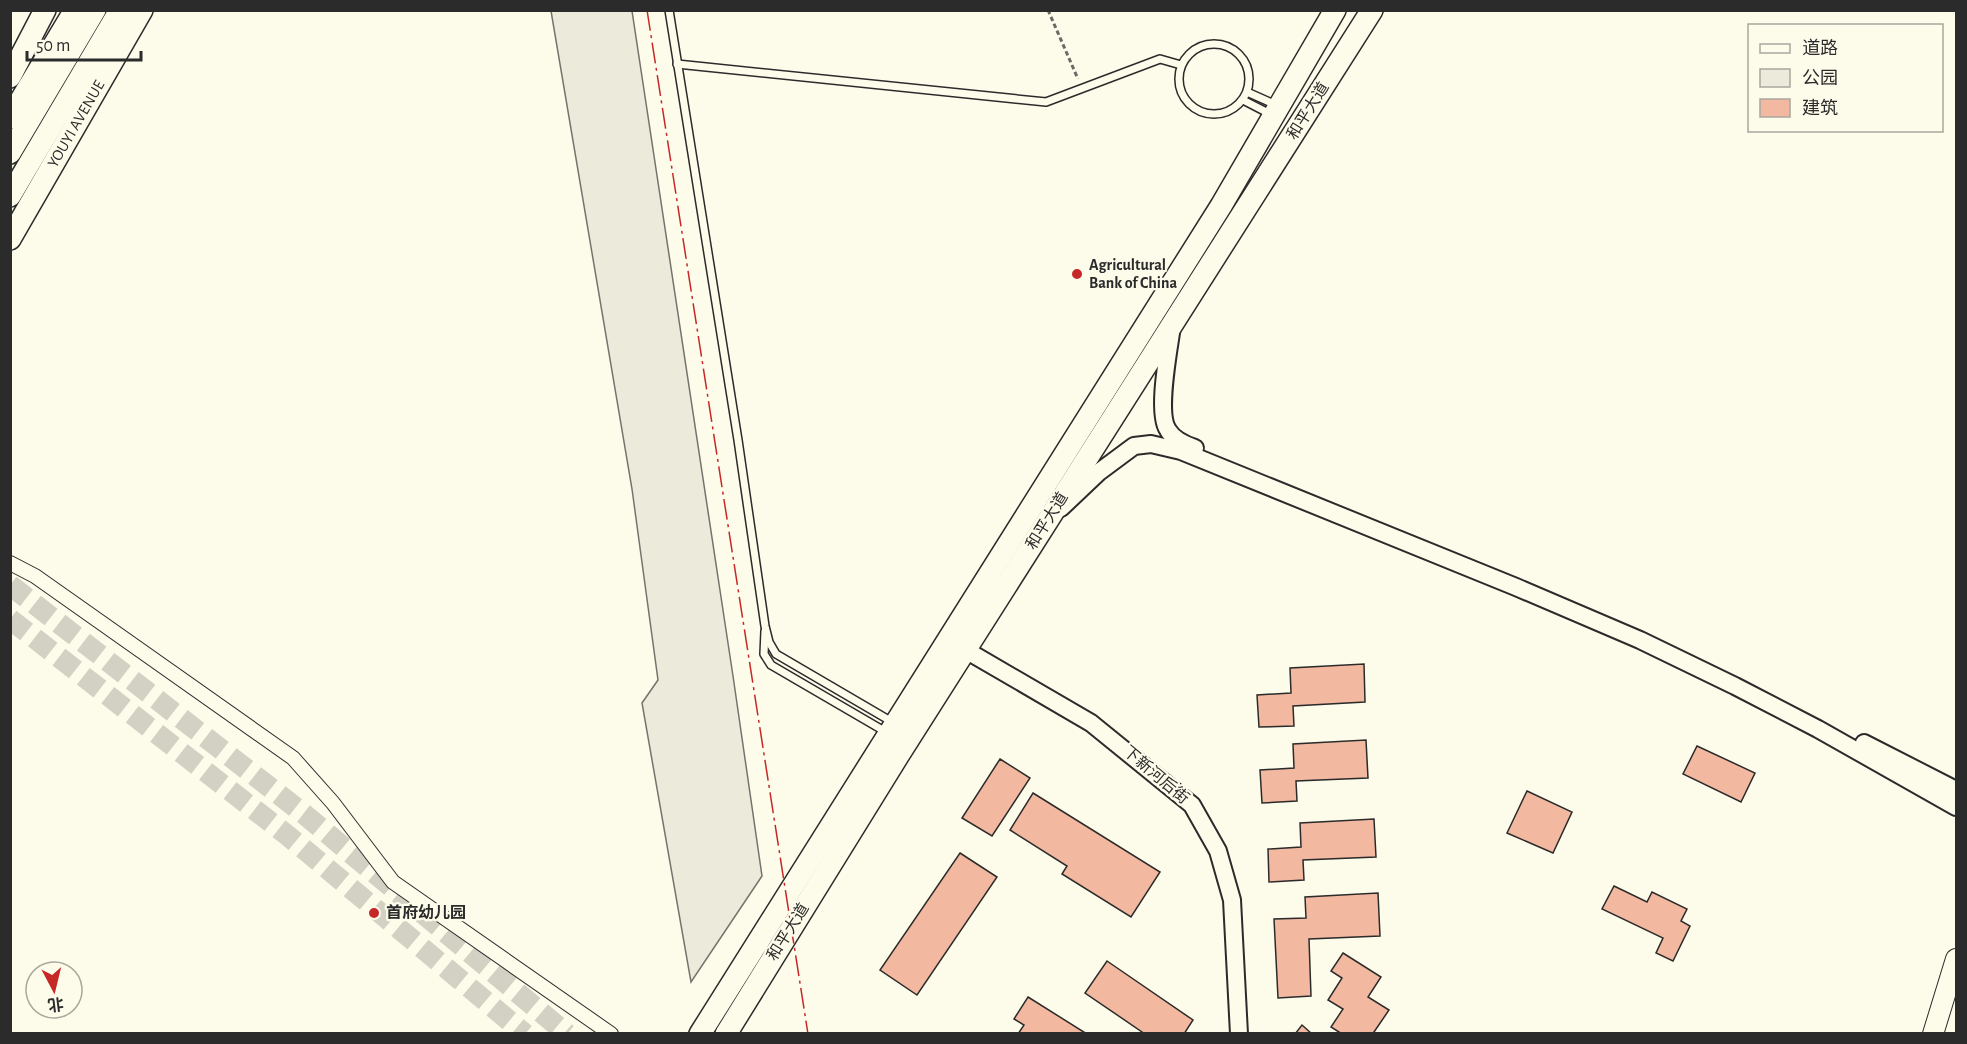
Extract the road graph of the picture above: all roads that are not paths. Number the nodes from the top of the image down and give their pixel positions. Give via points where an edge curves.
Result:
1 (40, 10) edge
2 (45, 10) edge
3 (75, 10) edge
4 (95, 10) edge
5 (120, 10) edge
6 (142, 10) edge
7 (669, 10) edge
8 (1335, 10) edge
9 (1372, 10) edge
10 (10, 55) edge
11 (677, 64) junction
12 (1181, 65) junction
13 (10, 76) edge
14 (1247, 92) junction
15 (1243, 100) junction
16 (1276, 111) junction
17 (10, 118) edge
18 (10, 153) edge
19 (10, 196) edge
20 (10, 239) edge
21 (1172, 325) junction
22 (1046, 524) junction
23 (10, 563) edge
24 (765, 626) junction
25 (957, 645) junction
26 (892, 728) junction
27 (1956, 790) edge
28 (1956, 807) edge
29 (1956, 959) edge
30 (611, 1034) edge
31 (700, 1034) edge
32 (726, 1034) edge
33 (1239, 1034) edge
34 (1933, 1034) edge

1 - 10 main road
2 - 13 main road
3 - 17 main road
4 - 18 main road
5 - 19 main road
6 - 20 main road, YOUYI AVENUE
7 - 11 lane
8 - 16 main road, 和平大道
9 - 21 main road, 和平大道
11 - 12 lane via 1046,102 1160,59
11 - 24 lane
12 - 14 lane via 1200,46 1227,45 1247,64
12 - 15 lane via 1181,93 1201,112 1219,114
14 - 15 lane
14 - 16 lane
15 - 16 lane
16 - 25 main road, 和平大道
21 - 22 main road, 和平大道
21 - 27 street via 1163,419 1168,431 1183,443 1675,648
22 - 25 main road, 和平大道
22 - 28 street via 1099,472 1134,446 1151,444 1181,451 1640,640 1818,729
23 - 30 street via 35,576 293,758 393,882
24 - 26 lane via 776,654
24 - 26 lane via 764,654 771,665
25 - 26 main road, 和平大道
25 - 32 main road, 和平大道
25 - 33 street, 下新河后街 via 1091,723 1192,805 1218,851 1232,900
26 - 31 main road, 和平大道
29 - 34 main road

